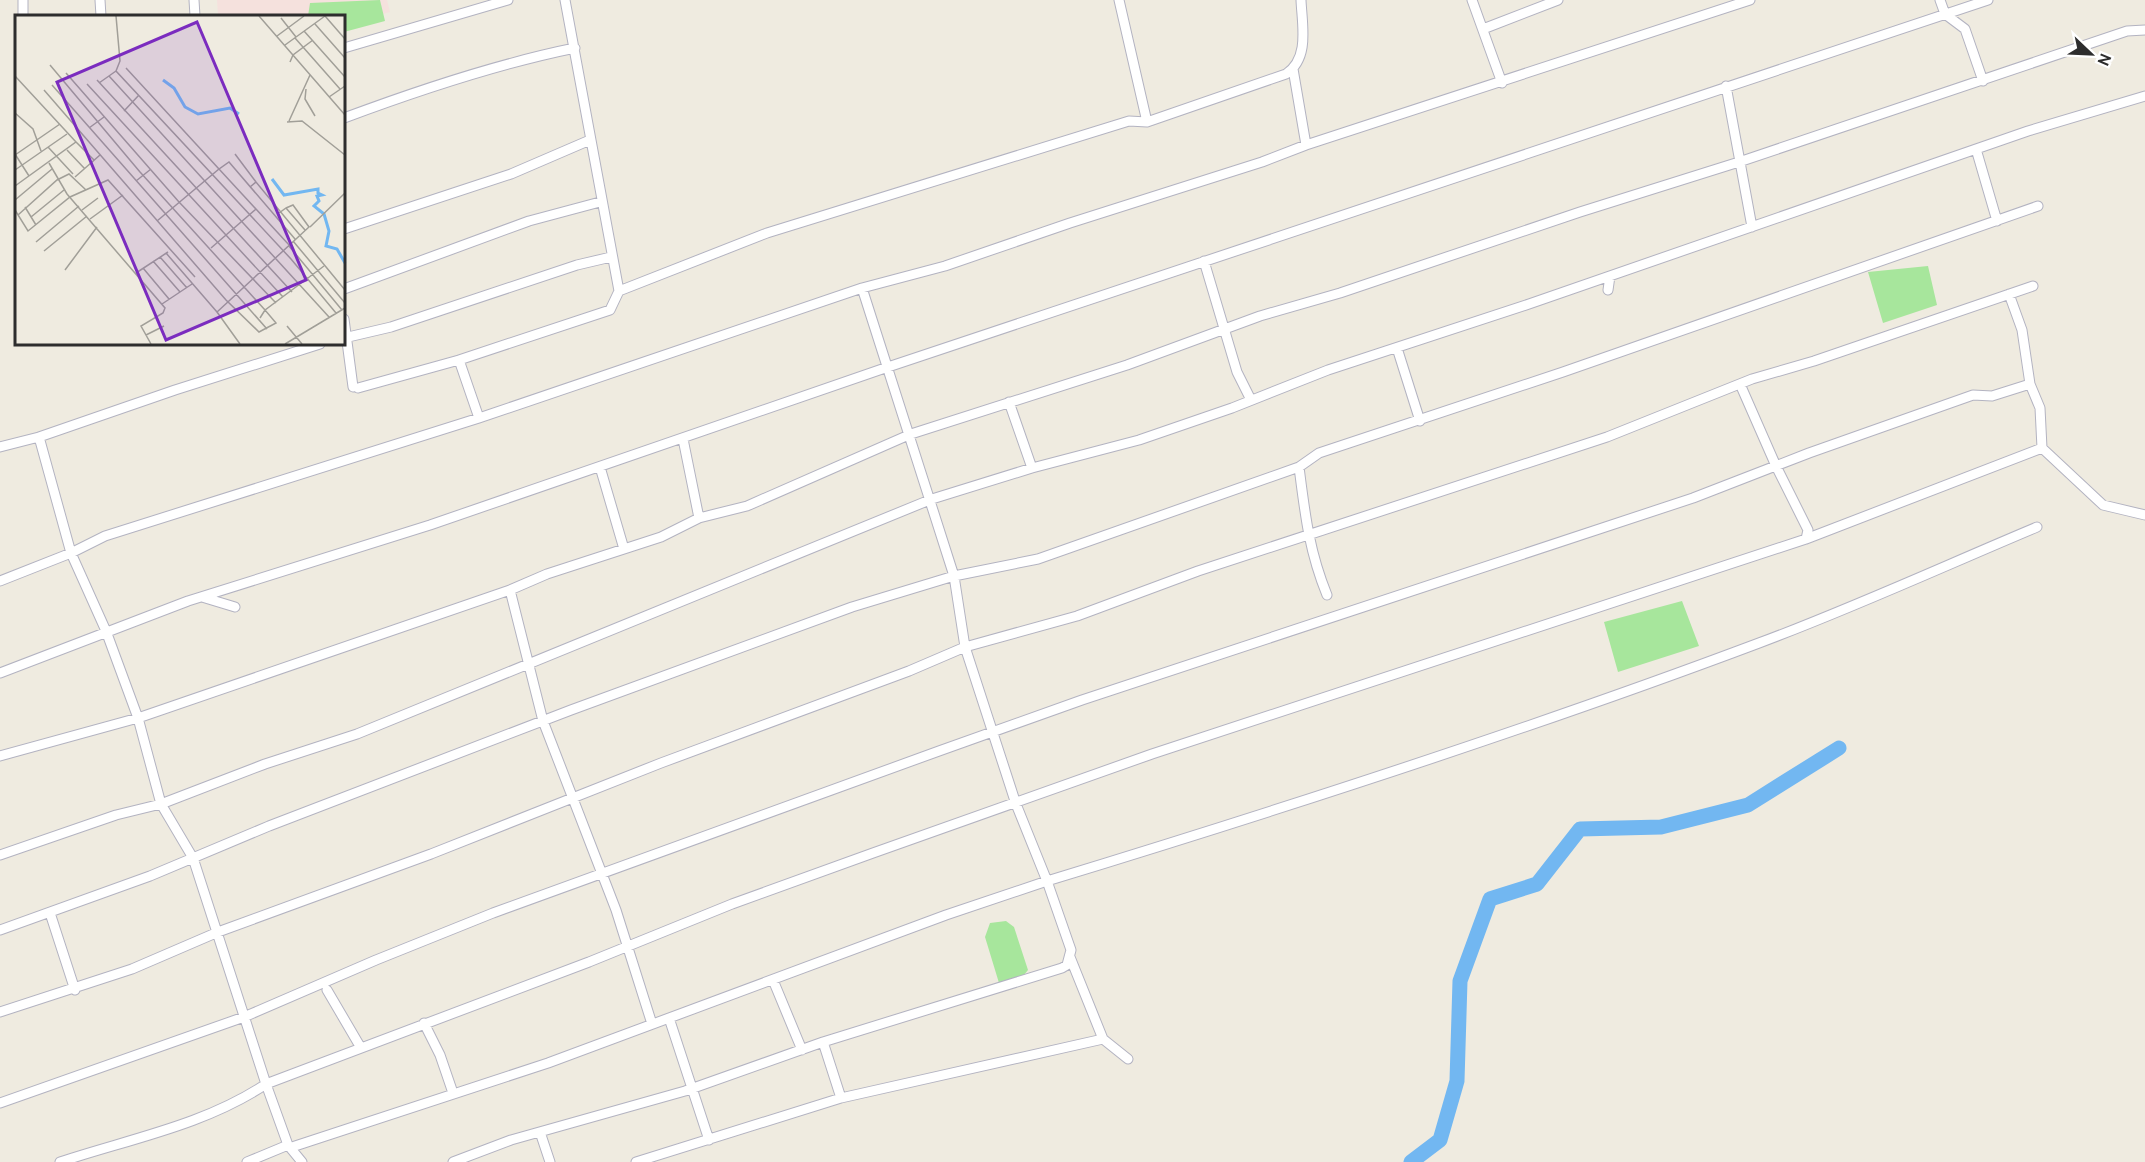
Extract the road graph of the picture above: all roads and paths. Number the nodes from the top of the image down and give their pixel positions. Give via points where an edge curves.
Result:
1 (23, 0) edge
2 (100, 0) edge
3 (194, 0) edge
4 (508, 0) edge
5 (565, 0) edge
6 (1119, 0) edge
7 (1301, 0) edge
8 (1473, 0) edge
9 (1558, 0) edge
10 (1750, 0) edge
11 (1940, 0) edge
12 (1989, 0) edge
13 (23, 14) dead end
14 (1945, 14) junction
15 (101, 15) edge
16 (195, 15) edge
17 (1483, 29) junction
18 (2145, 30) edge
19 (345, 48) edge
20 (575, 48) junction
21 (1293, 69) junction
22 (1983, 81) junction
23 (1502, 82) junction
24 (1726, 86) junction
25 (2145, 96) edge
26 (345, 118) edge
27 (1147, 122) junction
28 (590, 140) junction
29 (1306, 145) junction
30 (1976, 149) junction
31 (1739, 162) junction
32 (600, 202) junction
33 (2038, 206) dead end
34 (1997, 221) junction
35 (1752, 227) junction
36 (345, 229) edge
37 (611, 257) junction
38 (1204, 261) junction
39 (1610, 276) junction
40 (2033, 286) dead end
41 (862, 288) junction
42 (345, 289) edge
43 (1608, 290) dead end
44 (619, 291) junction
45 (2009, 294) junction
46 (1225, 328) junction
47 (345, 338) edge
48 (314, 345) edge
49 (1397, 348) junction
50 (459, 360) junction
51 (888, 367) junction
52 (1740, 384) junction
53 (2030, 384) junction
54 (1251, 400) junction
55 (1009, 402) junction
56 (480, 417) junction
57 (1420, 421) junction
58 (911, 434) junction
59 (39, 437) junction
60 (683, 439) junction
61 (0, 447) edge
62 (2042, 448) junction
63 (1776, 466) junction
64 (600, 467) junction
65 (1299, 467) junction
66 (1032, 468) junction
67 (932, 499) junction
68 (2145, 515) edge
69 (699, 518) junction
70 (2037, 527) dead end
71 (1307, 537) junction
72 (1806, 539) junction
73 (624, 549) junction
74 (71, 553) junction
75 (954, 576) junction
76 (0, 581) edge
77 (510, 590) junction
78 (1328, 595) dead end
79 (202, 597) junction
80 (235, 607) dead end
81 (106, 631) junction
82 (965, 647) junction
83 (528, 665) junction
84 (0, 673) edge
85 (138, 718) junction
86 (543, 721) junction
87 (992, 733) junction
88 (0, 756) edge
89 (572, 798) junction
90 (161, 804) junction
91 (1016, 804) junction
92 (0, 855) edge
93 (193, 858) junction
94 (602, 874) junction
95 (1047, 880) junction
96 (50, 913) junction
97 (0, 930) edge
98 (218, 932) junction
99 (629, 945) junction
100 (1070, 957) junction
101 (773, 980) junction
102 (75, 990) junction
103 (327, 990) dead end
104 (0, 1012) edge
105 (244, 1017) junction
106 (669, 1018) junction
107 (424, 1023) junction
108 (652, 1024) junction
109 (1103, 1039) junction
110 (823, 1042) junction
111 (362, 1048) junction
112 (802, 1050) junction
113 (1128, 1059) dead end
114 (266, 1084) junction
115 (692, 1088) junction
116 (453, 1093) junction
117 (841, 1098) junction
118 (0, 1103) edge
119 (540, 1132) junction
120 (709, 1140) junction
121 (290, 1146) junction
122 (60, 1162) edge
123 (247, 1162) edge
124 (302, 1162) edge
125 (453, 1162) edge
126 (550, 1162) edge
127 (636, 1162) edge

1 - 13 street
2 - 15 street
3 - 16 street
4 - 19 street
5 - 20 street
6 - 27 street
7 - 21 street via 1302,49
8 - 17 street
9 - 17 street
10 - 23 street
11 - 14 street
12 - 14 street
14 - 22 street via 1965,29
14 - 24 street
17 - 23 street
18 - 22 street via 2127,31
20 - 26 street via 470,74
20 - 28 street
21 - 27 street
21 - 29 street
22 - 31 street
23 - 29 street
24 - 31 street
24 - 38 street
25 - 30 street
27 - 44 street via 1129,121 884,195 767,233
28 - 32 street
28 - 36 street via 511,174
29 - 41 street via 945,266
30 - 34 street
30 - 35 street
31 - 35 street
31 - 46 street
32 - 37 street
32 - 42 street via 529,221
33 - 34 street
34 - 57 street
35 - 39 street
37 - 44 street
37 - 47 street
38 - 46 street
38 - 51 street
39 - 43 street
39 - 49 street
40 - 45 street
41 - 51 street
41 - 56 street
44 - 50 street via 610,310
45 - 52 street
45 - 53 street via 2022,330
46 - 54 street via 1237,372
46 - 55 street via 1127,365
47 - 50 street via 356,387
48 - 59 street
49 - 54 street
49 - 57 street
50 - 56 street
51 - 58 street
51 - 60 street
52 - 63 street
52 - 71 street via 1607,437
53 - 62 street via 2040,408
53 - 63 street via 1992,396 1973,395
54 - 66 street via 1139,440
55 - 58 street
55 - 66 street
56 - 74 street via 105,536
57 - 65 street via 1319,453
58 - 67 street
58 - 69 street via 768,498
59 - 61 street
59 - 74 street
60 - 64 street
60 - 69 street
62 - 68 street via 2103,505
62 - 72 street
63 - 72 street via 1808,530
63 - 87 street via 1693,498
64 - 73 street
64 - 79 street
65 - 71 street
65 - 75 street via 1038,559
66 - 67 street
67 - 75 street
67 - 83 street
69 - 73 street via 661,537
70 - 95 street via 1761,642 1634,688 1230,825
71 - 78 street
71 - 82 street via 1198,571 1077,616
72 - 91 street via 1152,754
73 - 77 street
74 - 76 street
74 - 81 street
75 - 82 street
75 - 86 street via 852,607
77 - 83 street
77 - 85 street
79 - 80 street
79 - 81 street
81 - 84 street
81 - 85 street
82 - 87 street
82 - 89 street
83 - 86 street
83 - 90 street via 357,734
85 - 88 street
85 - 90 street
86 - 89 street
86 - 93 street
87 - 91 street
87 - 94 street
89 - 94 street
89 - 98 street
90 - 92 street via 116,815
90 - 93 street
91 - 95 street
91 - 99 street via 732,904
93 - 96 street
93 - 98 street
94 - 99 street
94 - 105 street via 386,955
95 - 100 street
95 - 101 street
96 - 97 street
96 - 102 street
98 - 102 street
98 - 105 street
99 - 107 street
99 - 108 street
100 - 109 street
100 - 110 street via 1062,968
101 - 106 street
101 - 112 street
102 - 104 street
103 - 111 street
105 - 114 street
105 - 118 street
106 - 108 street
106 - 115 street
107 - 111 street
107 - 116 street
108 - 116 street
109 - 113 street
109 - 117 street
110 - 112 street
110 - 117 street
111 - 114 street
112 - 115 street
114 - 121 street
114 - 122 street via 237,1103 198,1118
115 - 119 street
115 - 120 street
116 - 121 street
117 - 120 street
119 - 125 street
119 - 126 street
120 - 127 street
121 - 123 street
121 - 124 street

